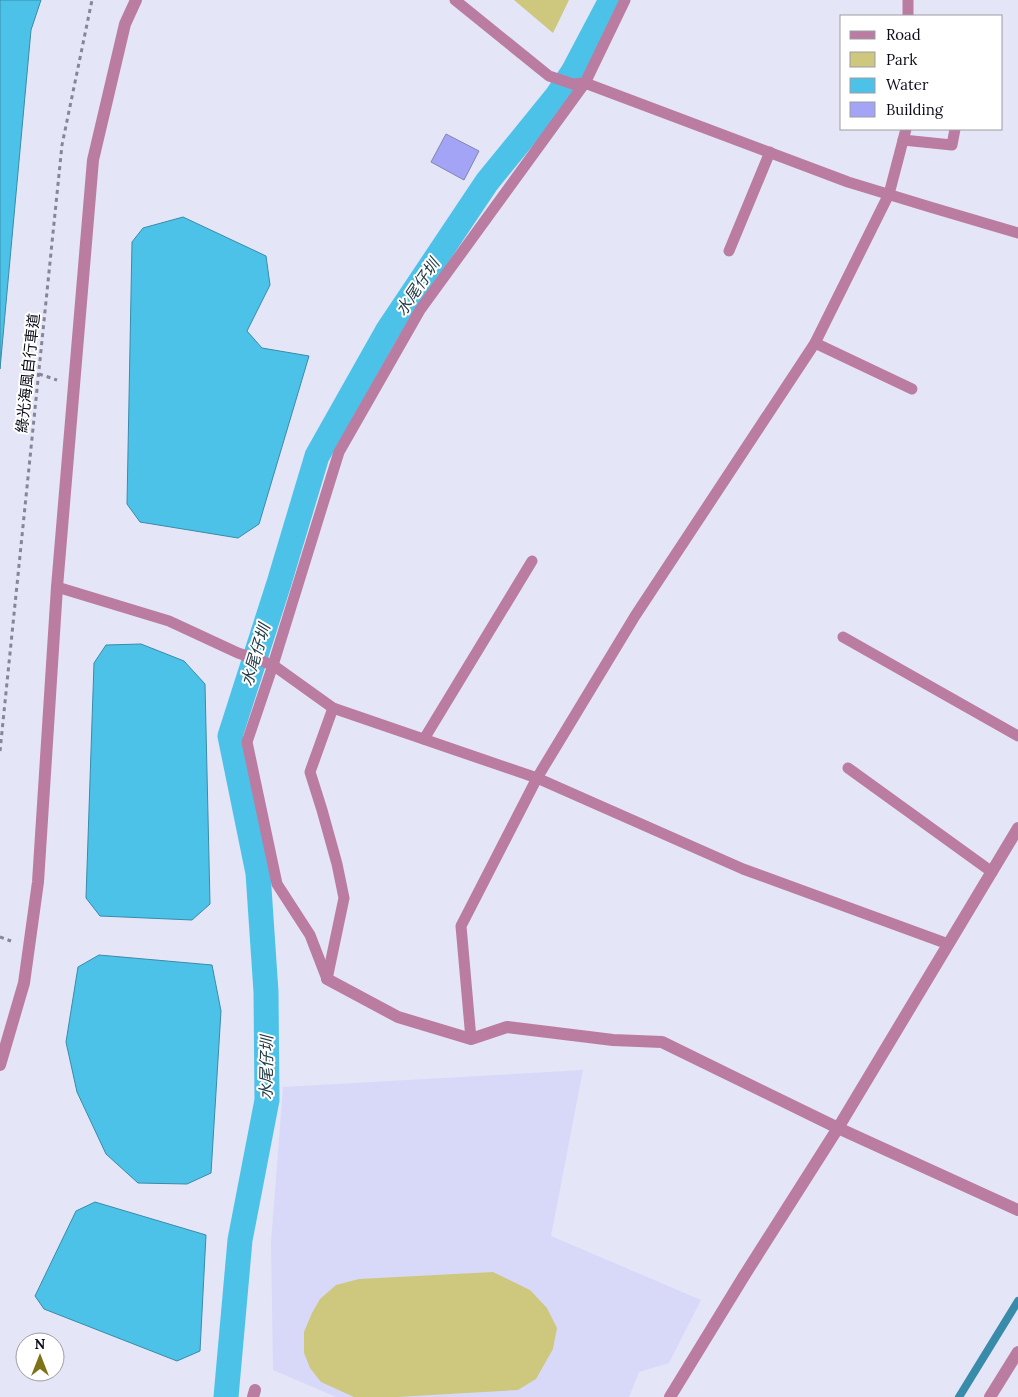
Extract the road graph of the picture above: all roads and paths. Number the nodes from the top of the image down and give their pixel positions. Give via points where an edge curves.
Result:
1 (92, 0) edge
2 (136, 0) edge
3 (454, 0) edge
4 (625, 0) edge
5 (908, 0) edge
6 (908, 15) edge
7 (585, 82) junction
8 (955, 130) edge
9 (905, 134) edge
10 (770, 152) junction
11 (888, 194) junction
12 (1018, 232) edge
13 (730, 251) dead end
14 (814, 343) junction
15 (912, 389) dead end
16 (532, 561) dead end
17 (58, 587) junction
18 (843, 637) dead end
19 (273, 665) junction
20 (333, 708) junction
21 (1018, 736) edge
22 (424, 739) junction
23 (0, 751) edge
24 (848, 768) dead end
25 (538, 778) junction
26 (1018, 828) edge
27 (992, 872) junction
28 (948, 944) junction
29 (327, 978) junction
30 (471, 1039) junction
31 (0, 1065) edge
32 (838, 1128) junction
33 (1018, 1210) edge
34 (1018, 1352) edge
35 (670, 1397) edge
36 (990, 1397) edge

1 - 23 path, 綠光海風自行車道 via 62,145
2 - 17 street via 125,24 93,160
3 - 7 lane via 549,76 573,84
4 - 7 lane
5 - 6 lane
7 - 10 lane
7 - 19 lane via 420,310 339,452
8 - 9 lane via 952,145
9 - 11 lane
10 - 11 lane
10 - 13 lane
11 - 12 lane
11 - 14 lane
14 - 15 lane
14 - 25 lane via 635,616
16 - 22 lane
17 - 19 lane via 169,620 238,653
17 - 31 street via 38,882 24,982
18 - 21 lane
19 - 20 lane
19 - 29 lane via 247,742 277,884 310,935
20 - 22 lane
20 - 29 lane via 310,772 344,898
22 - 25 lane
24 - 27 lane
25 - 28 lane via 743,869
25 - 30 lane via 461,926
26 - 27 street
27 - 28 street
28 - 32 street
29 - 30 street via 398,1017
30 - 32 street via 507,1027 613,1040 662,1042
32 - 33 street
32 - 35 street
34 - 36 street

